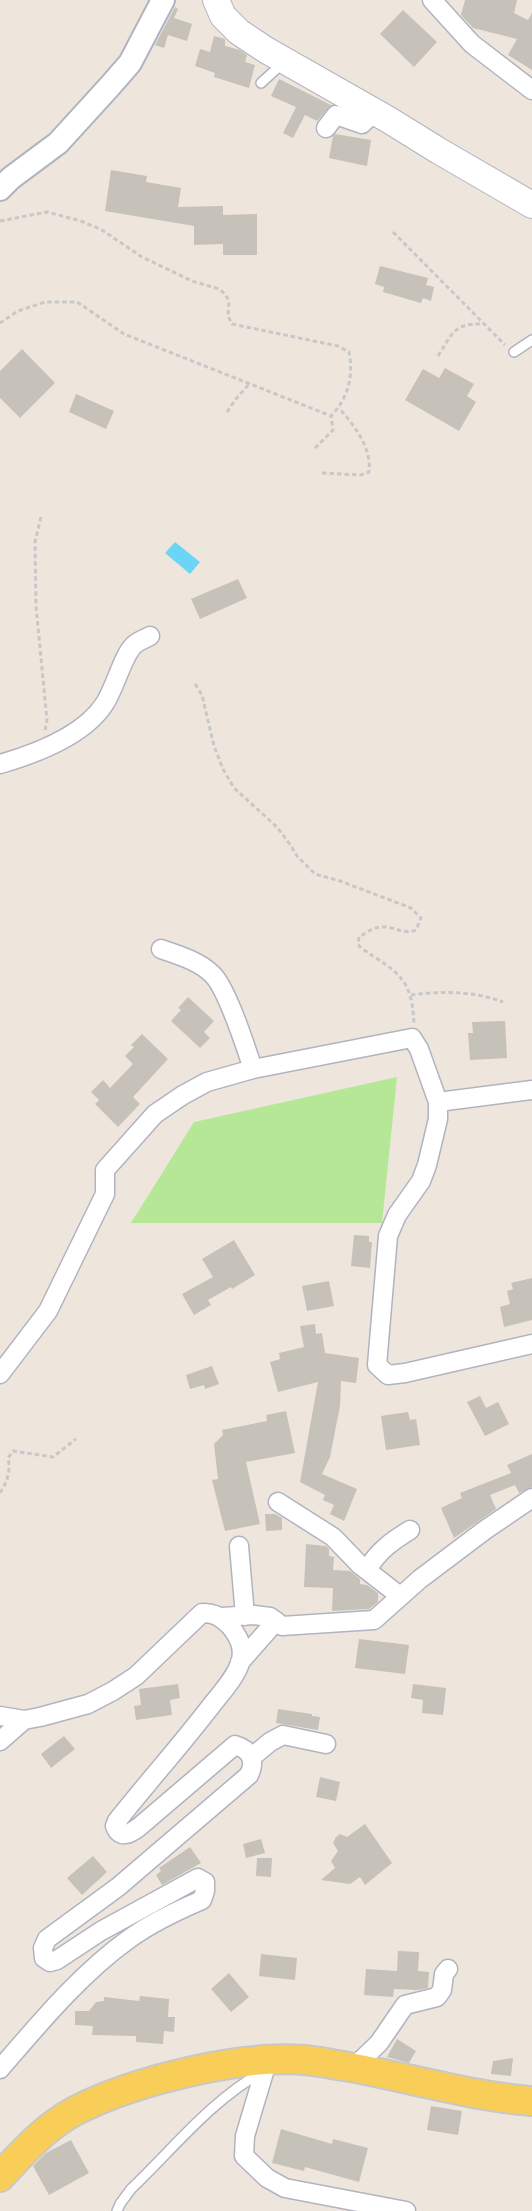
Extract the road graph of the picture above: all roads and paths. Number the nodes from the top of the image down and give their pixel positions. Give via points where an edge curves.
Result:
1 (163, 0) edge
2 (216, 0) edge
3 (230, 0) edge
4 (432, 0) edge
5 (239, 32) junction
6 (284, 62) junction
7 (261, 82) dead end
8 (532, 90) edge
9 (374, 112) junction
10 (326, 128) dead end
11 (4, 179) edge
12 (532, 205) edge
13 (0, 221) edge
14 (393, 232) dead end
15 (0, 323) edge
16 (484, 325) junction
17 (532, 340) edge
18 (514, 350) joint
19 (438, 356) dead end
20 (249, 384) junction
21 (339, 408) junction
22 (227, 412) dead end
23 (331, 416) junction
24 (315, 448) dead end
25 (322, 474) dead end
26 (41, 517) dead end
27 (150, 636) dead end
28 (195, 684) dead end
29 (41, 750) junction
30 (0, 764) edge
31 (161, 949) dead end
32 (411, 995) junction
33 (503, 1002) dead end
34 (412, 1038) junction
35 (253, 1069) junction
36 (532, 1090) edge
37 (438, 1102) junction
38 (532, 1344) edge
39 (0, 1374) edge
40 (76, 1439) dead end
41 (0, 1493) edge
42 (532, 1498) edge
43 (278, 1502) dead end
44 (411, 1530) dead end
45 (239, 1546) dead end
46 (367, 1570) junction
47 (400, 1596) junction
48 (245, 1616) junction
49 (222, 1617) junction
50 (276, 1621) junction
51 (240, 1662) junction
52 (0, 1716) edge
53 (24, 1720) junction
54 (0, 1741) edge
55 (326, 1744) dead end
56 (252, 1757) junction
57 (448, 1969) dead end
58 (267, 2065) junction
59 (353, 2068) junction
60 (0, 2069) edge
61 (532, 2101) edge
62 (0, 2177) edge
63 (117, 2211) edge
64 (406, 2211) edge

1 - 11 street via 130,63 110,86 58,143
2 - 5 main road via 223,16
3 - 5 main road
4 - 8 street via 472,44
5 - 6 main road
6 - 7 lane
6 - 9 main road
9 - 10 street via 362,124 336,115
9 - 12 main road
13 - 21 path via 47,212 81,220 142,257 219,289 229,302 232,324 338,346 348,352 353,369
14 - 16 path
15 - 20 path via 18,310 45,302 77,302 124,334
16 - 18 path
16 - 19 path via 461,326
17 - 18 lane
20 - 22 path
20 - 23 path
21 - 23 path
21 - 25 path via 367,452 369,472
23 - 24 path via 333,430
26 - 29 path via 35,542 36,606 47,720
27 - 29 street via 132,646 104,706 83,725
28 - 32 path via 202,695 214,746 234,788 277,827 297,856 315,874 411,908 421,918 416,930 408,933 382,927 372,929 358,937 357,944 405,981
29 - 30 street
31 - 35 street via 212,974 222,988
32 - 33 path via 429,992 487,996
32 - 34 path
34 - 35 street
34 - 37 street
35 - 39 street via 207,1082 155,1114 105,1170 105,1194 48,1311
36 - 37 street
37 - 38 street via 427,1165 388,1236 377,1365 388,1375 405,1373
40 - 41 path via 53,1457 13,1451 8,1458 7,1482
42 - 47 street
43 - 46 street via 333,1538
44 - 46 street via 382,1549
45 - 48 street
46 - 47 street
47 - 50 street via 374,1620 282,1626
48 - 49 street
48 - 50 street
49 - 51 street via 242,1646
49 - 53 street via 202,1613 136,1676 113,1691 88,1704
50 - 51 street
51 - 56 street via 191,1732 117,1821 116,1831 127,1835 140,1827 235,1745
52 - 53 street
53 - 54 street
55 - 56 street via 283,1736
56 - 60 street via 249,1775 135,1873 47,1939 44,1958 50,1962 57,1960 198,1878 205,1882 201,1900 154,1923 101,1961
57 - 59 street via 437,1997 405,2005 379,2043
58 - 59 main road via 304,2060
58 - 62 main road via 242,2061 193,2072 137,2087 84,2108 50,2128
58 - 63 lane via 223,2099 131,2190
58 - 64 street via 245,2136 244,2156 267,2178 285,2188
59 - 61 main road via 477,2094

